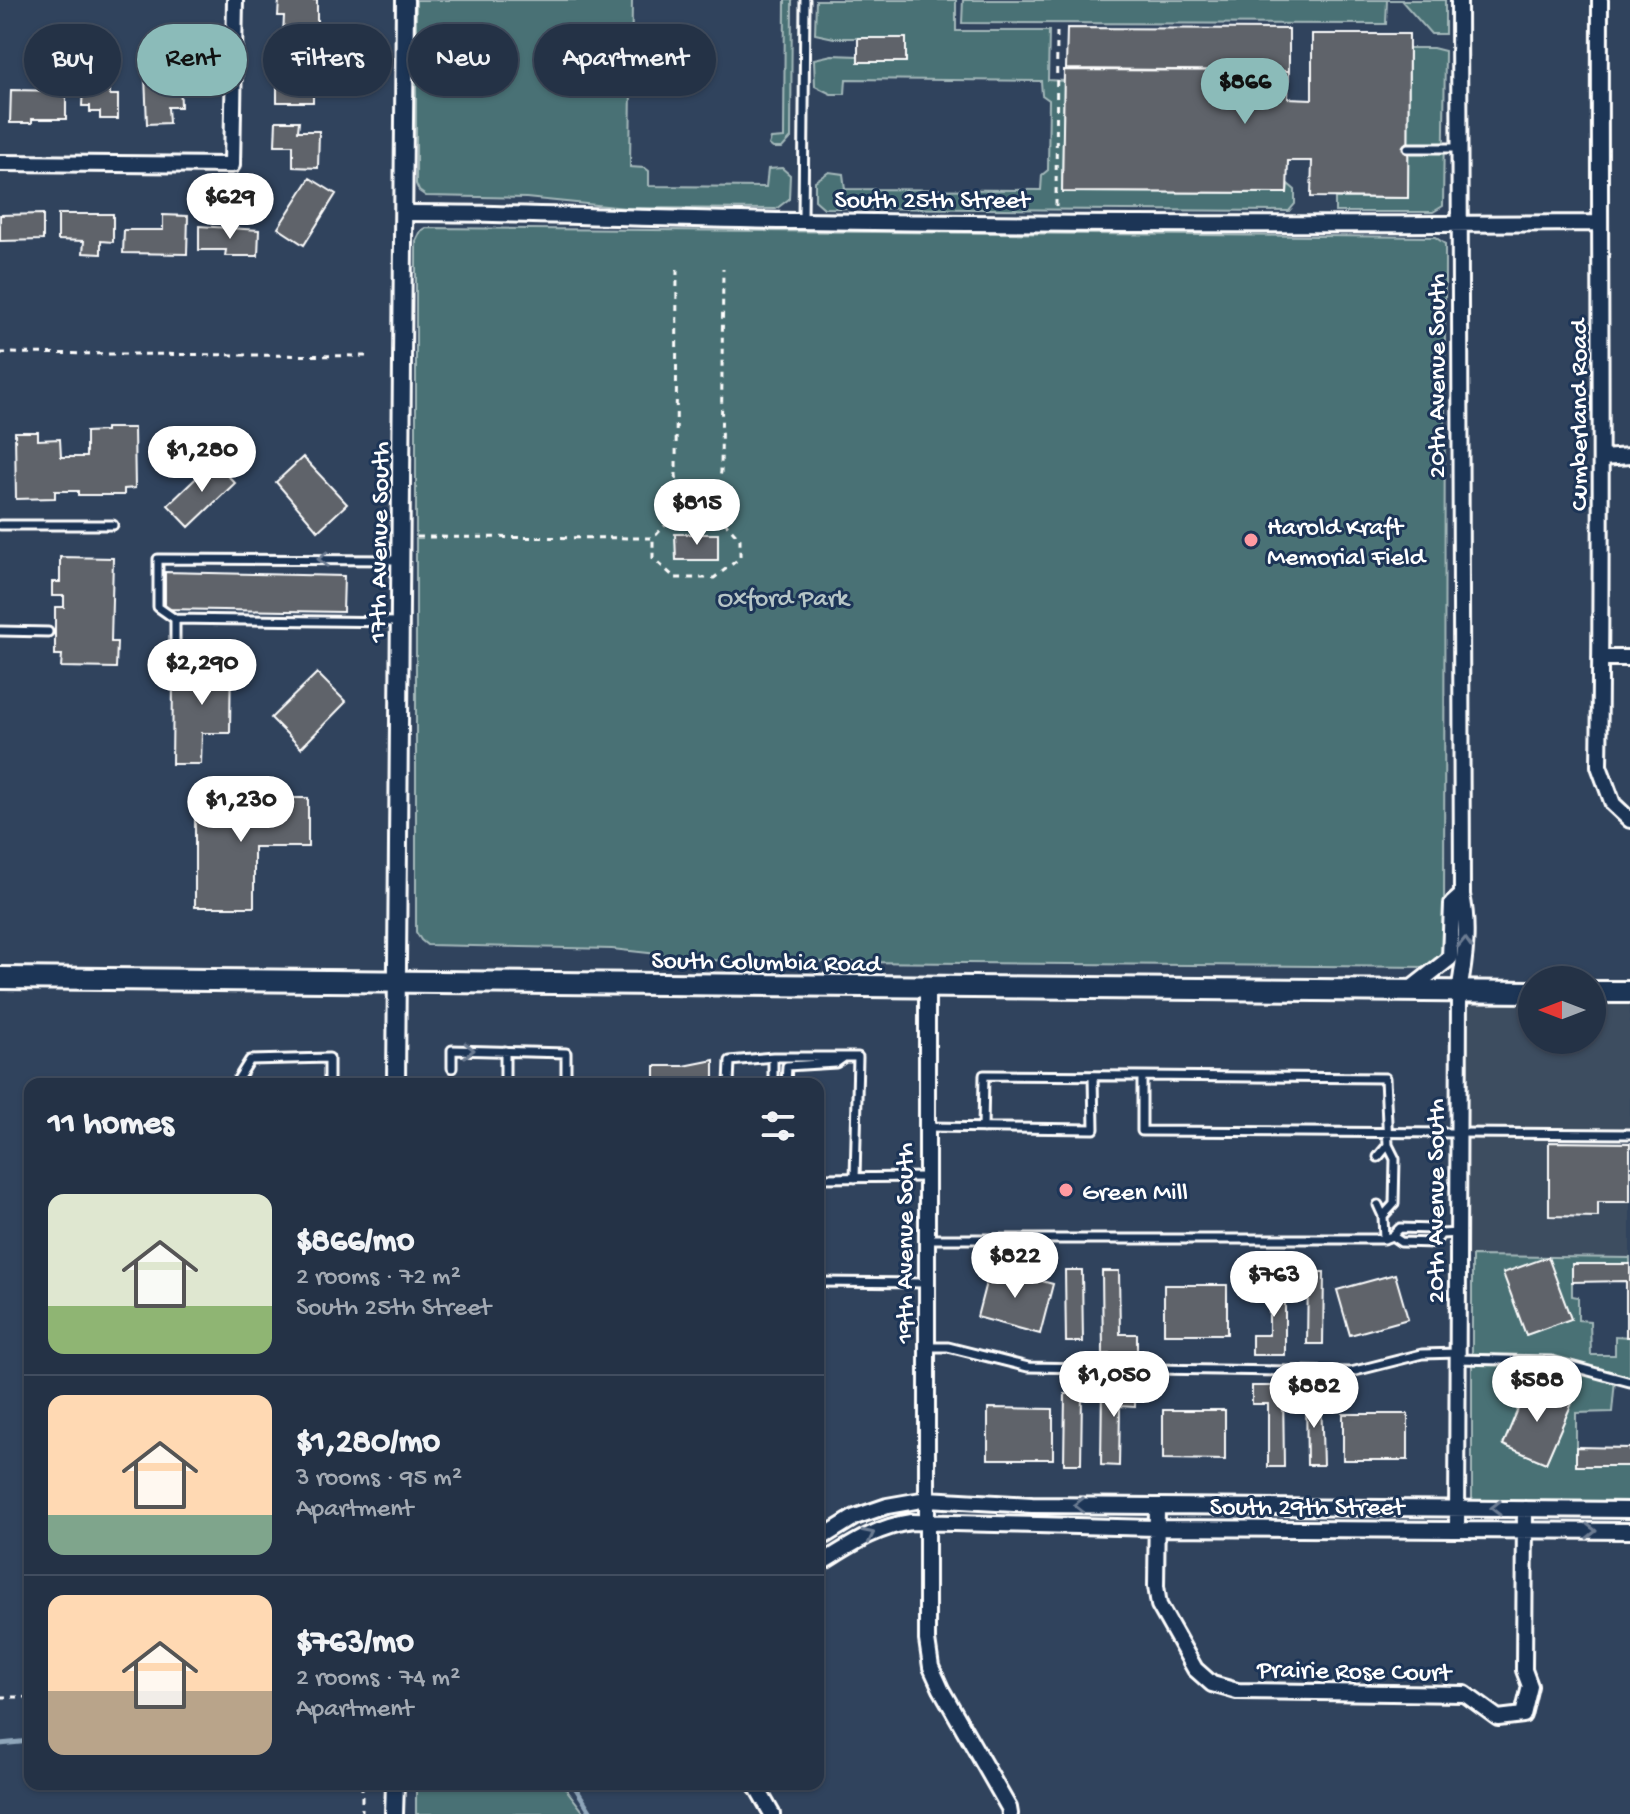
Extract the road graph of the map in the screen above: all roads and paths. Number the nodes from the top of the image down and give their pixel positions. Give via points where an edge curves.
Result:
1 (235, 0) edge
2 (405, 0) edge
3 (805, 0) edge
4 (1459, 0) edge
5 (1600, 0) edge
6 (1057, 26) dead end
7 (1408, 148) dead end
8 (1459, 148) junction
9 (0, 163) edge
10 (405, 213) junction
11 (803, 221) junction
12 (1056, 222) junction
13 (1599, 223) junction
14 (1458, 224) junction
15 (677, 269) dead end
16 (723, 269) dead end
17 (0, 353) edge
18 (369, 356) dead end
19 (1630, 456) edge
20 (1602, 458) junction
21 (681, 509) junction
22 (714, 510) junction
23 (0, 525) edge
24 (113, 525) dead end
25 (401, 537) junction
26 (653, 538) junction
27 (401, 560) junction
28 (175, 619) junction
29 (400, 622) junction
30 (0, 631) edge
31 (48, 632) dead end
32 (1600, 658) junction
33 (1630, 658) edge
34 (175, 669) dead end
35 (1630, 820) edge
36 (1462, 895) junction
37 (0, 978) edge
38 (396, 982) junction
39 (927, 987) junction
40 (1408, 991) junction
41 (1459, 991) junction
42 (1518, 992) edge
43 (1606, 992) edge
44 (1630, 992) edge
45 (505, 1051) junction
46 (773, 1057) junction
47 (845, 1057) junction
48 (452, 1068) dead end
49 (1093, 1076) junction
50 (1142, 1076) junction
51 (239, 1078) edge
52 (329, 1078) edge
53 (396, 1078) edge
54 (505, 1078) edge
55 (566, 1078) edge
56 (729, 1078) edge
57 (773, 1078) edge
58 (786, 1078) edge
59 (927, 1127) junction
60 (983, 1128) junction
61 (1459, 1133) junction
62 (1387, 1134) junction
63 (1630, 1134) edge
64 (1388, 1145) junction
65 (1378, 1157) dead end
66 (927, 1177) junction
67 (824, 1178) edge
68 (855, 1178) junction
69 (1378, 1205) dead end
70 (1383, 1216) junction
71 (1458, 1233) junction
72 (1441, 1234) junction
73 (1388, 1238) junction
74 (927, 1239) junction
75 (824, 1282) edge
76 (927, 1283) junction
77 (927, 1347) junction
78 (1458, 1356) junction
79 (1630, 1382) edge
80 (927, 1499) junction
81 (1157, 1506) junction
82 (1457, 1508) junction
83 (1525, 1509) junction
84 (1630, 1510) edge
85 (927, 1523) junction
86 (1156, 1528) junction
87 (1457, 1530) junction
88 (1525, 1531) junction
89 (1630, 1531) edge
90 (824, 1536) edge
91 (824, 1561) edge
92 (0, 1697) edge
93 (24, 1697) edge
94 (362, 1790) edge
95 (395, 1790) edge
96 (758, 1790) edge
97 (362, 1814) edge
98 (394, 1814) edge
99 (772, 1814) edge
100 (1010, 1814) edge

1 - 9 street via 232,165
2 - 10 street, 17th Avenue South
3 - 11 lane
4 - 8 street, 20th Avenue South
5 - 13 street, Cumberland Road
6 - 12 path
7 - 8 lane
8 - 14 street, 20th Avenue South
10 - 11 street, South 25th Street
10 - 25 street, 17th Avenue South
11 - 12 street, South 25th Street
12 - 14 street, South 25th Street
13 - 14 street, South 25th Street
13 - 20 street, Cumberland Road
14 - 36 street, 20th Avenue South
15 - 21 path via 676,475
16 - 22 path via 721,472
17 - 18 path
19 - 20 street
20 - 32 street, Cumberland Road
21 - 22 path
21 - 26 path
22 - 26 path via 740,539 740,558 714,578 675,578 653,558
23 - 24 lane
25 - 26 path
25 - 27 street, 17th Avenue South
27 -> 28 lane via 158,559 158,607
27 - 29 street, 17th Avenue South
28 - 29 lane
28 - 34 lane
29 - 38 street, 17th Avenue South
30 - 31 lane
32 - 33 street
32 - 35 street, Cumberland Road via 1599,766 1613,804
36 - 40 street, 20th Avenue South via 1452,904 1450,958
41 -> 36 street, 20th Avenue South via 1465,959
37 - 38 main road, South Columbia Road
38 - 39 main road, South Columbia Road
38 - 53 street, 17th Avenue South
39 - 40 main road, South Columbia Road
39 - 59 street, 19th Avenue South
40 - 41 main road, South Columbia Road
41 - 42 main road, South Columbia Road
41 - 61 street, 20th Avenue South
43 - 44 main road
48 -> 45 lane via 452,1050
45 - 54 lane
45 - 55 lane via 566,1053
46 - 47 lane
46 - 56 lane via 730,1061
46 - 57 lane
47 - 58 lane via 836,1063 787,1066
47 - 68 lane via 858,1057
49 - 50 lane
49 - 60 lane via 984,1075
49 - 60 lane via 1094,1129
50 - 62 lane via 1385,1078
50 - 62 lane via 1142,1131
51 - 52 lane via 250,1060 329,1058
59 - 60 lane
59 - 66 street, 19th Avenue South
61 - 62 lane
61 - 63 lane
61 - 71 street, 20th Avenue South
62 - 64 lane
64 - 65 lane
64 - 70 lane via 1395,1159 1394,1204
66 - 68 lane
66 - 74 street, 19th Avenue South
67 - 68 lane
69 - 70 lane
70 - 73 lane
71 - 72 lane
71 - 78 street, 20th Avenue South
72 - 73 lane via 1434,1243
72 - 73 lane via 1400,1228
73 - 74 lane
74 - 76 street, 19th Avenue South
75 - 76 lane
76 - 77 street, 19th Avenue South
77 - 78 lane via 948,1347 1028,1367 1351,1372 1422,1354
77 - 80 street, 19th Avenue South
78 - 79 lane via 1552,1361
78 - 82 street, 20th Avenue South
81 -> 80 street, South 29th Street
80 - 85 street
80 - 90 street, South 29th Street via 855,1517
81 - 82 street, South 29th Street
81 - 86 street
83 -> 82 street, South 29th Street
82 - 87 street
83 - 84 street, South 29th Street
83 - 88 street
85 - 86 street, South 29th Street
91 -> 85 street, South 29th Street via 890,1525
85 - 100 street via 931,1667
86 - 87 street, South 29th Street
86 - 88 street, Prairie Rose Court via 1159,1605 1195,1669 1212,1684 1237,1691 1465,1694 1498,1718 1523,1715 1530,1686 1524,1670
87 - 88 street, South 29th Street
88 -> 89 street, South 29th Street
92 - 93 path
94 - 97 path
95 - 98 street
96 - 99 street

